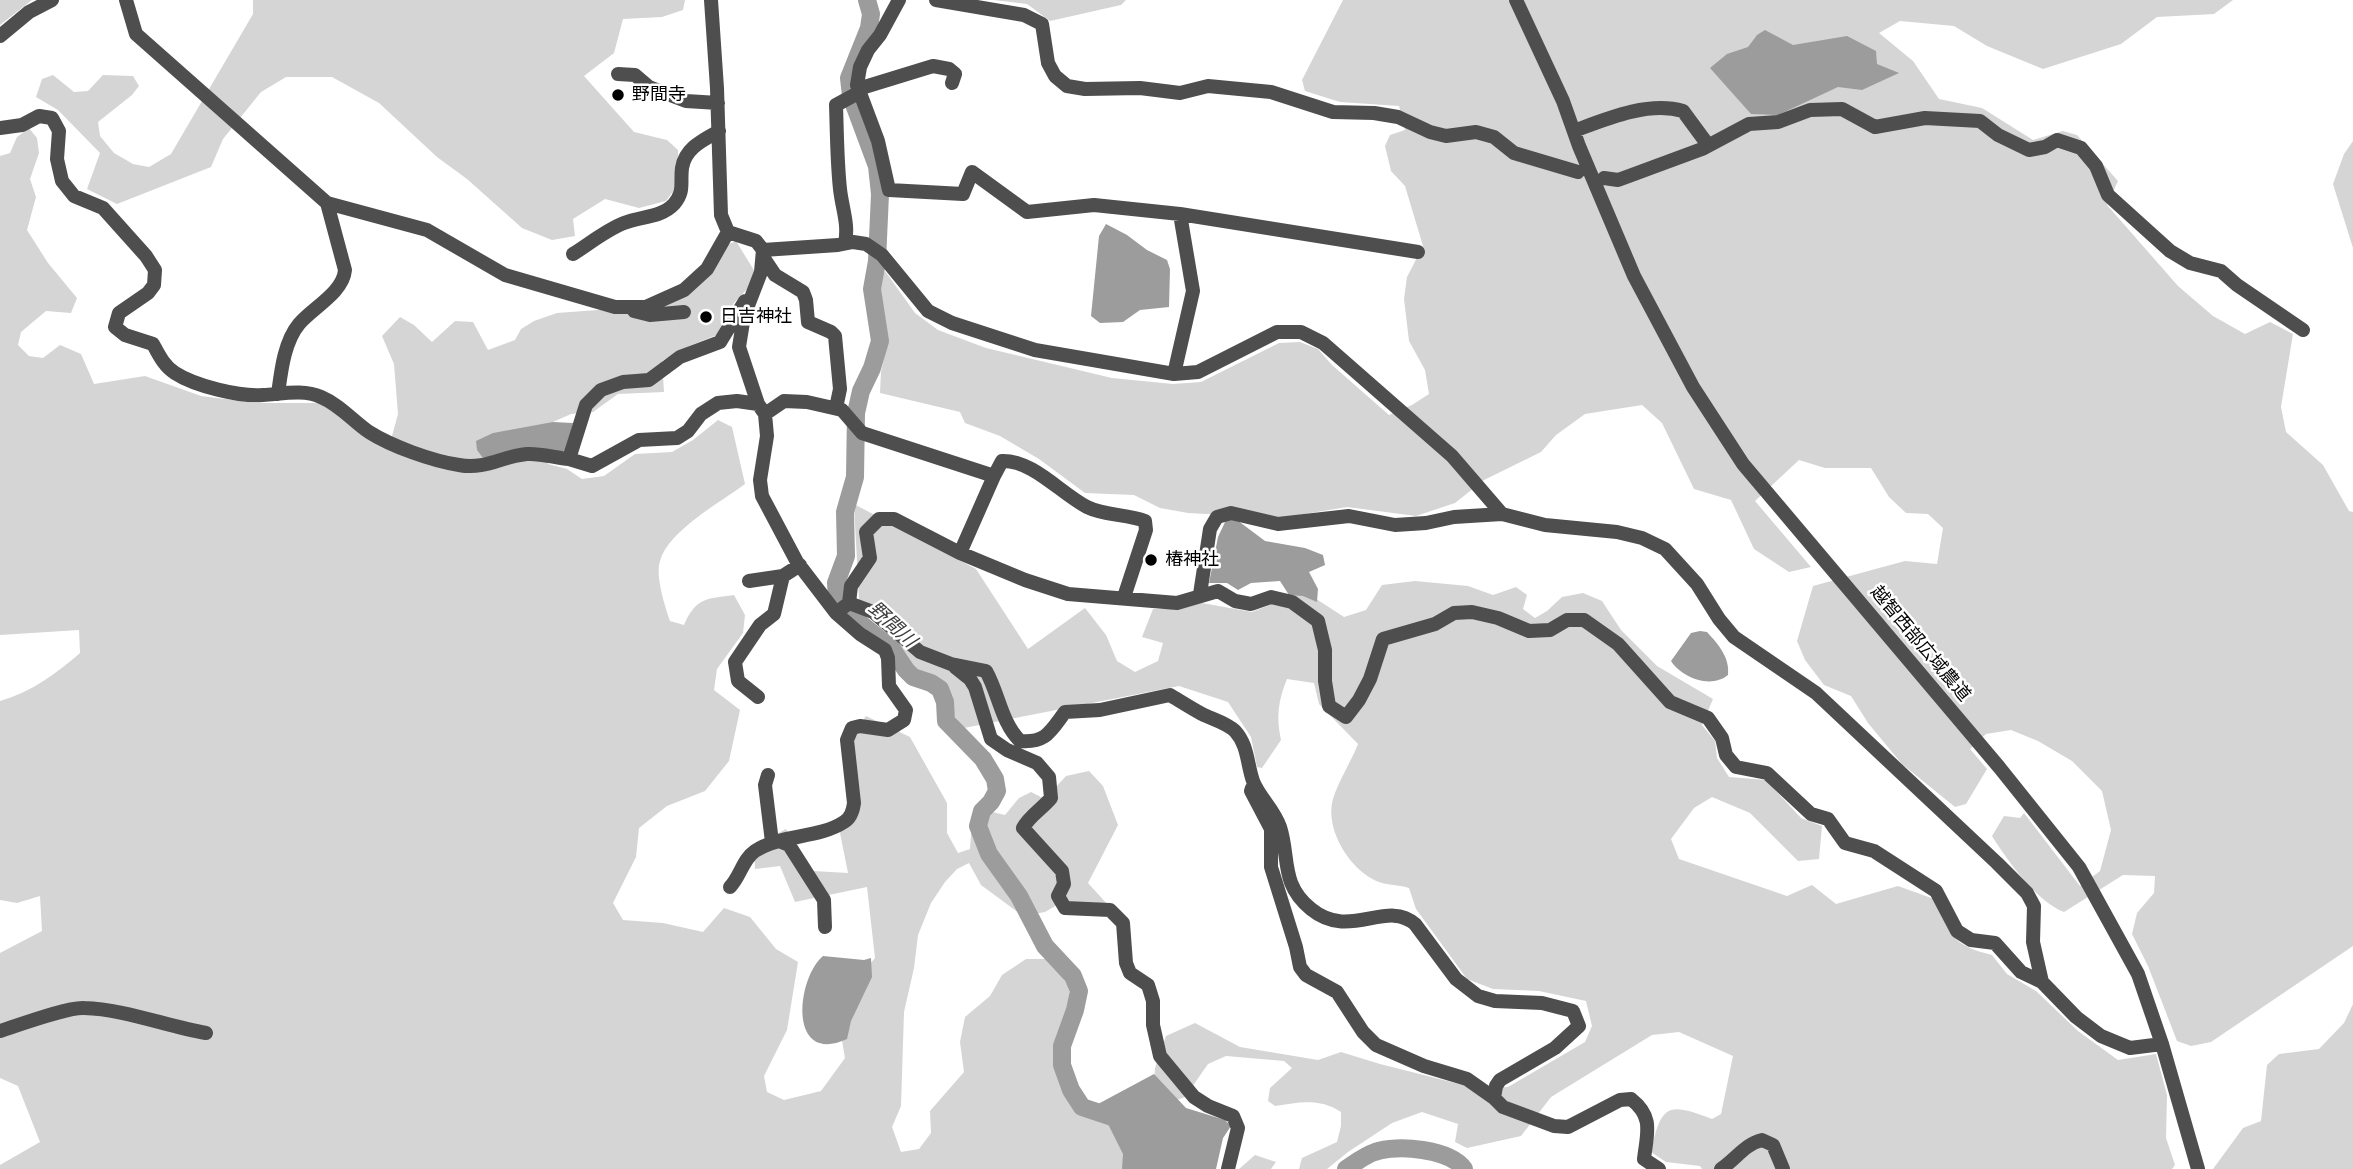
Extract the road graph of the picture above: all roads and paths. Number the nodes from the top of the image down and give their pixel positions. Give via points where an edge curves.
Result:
1 (52, 0) edge
2 (127, 0) edge
3 (710, 0) edge
4 (899, 0) edge
5 (936, 0) edge
6 (1516, 0) edge
7 (0, 36) edge
8 (618, 74) dead end
9 (952, 83) dead end
10 (859, 90) junction
11 (718, 103) junction
12 (0, 128) edge
13 (719, 131) junction
14 (1574, 131) junction
15 (1708, 145) junction
16 (1578, 172) dead end
17 (1604, 178) dead end
18 (327, 203) junction
19 (1180, 214) junction
20 (728, 232) junction
21 (845, 243) junction
22 (1418, 252) dead end
23 (573, 254) dead end
24 (763, 254) junction
25 (753, 291) junction
26 (622, 307) junction
27 (684, 312) dead end
28 (2304, 330) dead end
29 (1174, 374) junction
30 (278, 394) junction
31 (836, 408) junction
32 (761, 409) junction
33 (569, 459) junction
34 (994, 476) junction
35 (1502, 514) junction
36 (960, 553) junction
37 (800, 565) junction
38 (783, 576) junction
39 (749, 582) dead end
40 (1200, 594) junction
41 (1124, 597) junction
42 (849, 603) junction
43 (836, 613) junction
44 (951, 664) junction
45 (758, 697) dead end
46 (768, 775) dead end
47 (1254, 783) junction
48 (776, 841) junction
49 (730, 887) dead end
50 (825, 927) dead end
51 (2042, 982) junction
52 (0, 1031) edge
53 (206, 1033) dead end
54 (2162, 1044) junction
55 (1494, 1098) junction
56 (1228, 1169) edge
57 (1660, 1169) edge
58 (1721, 1169) edge
59 (1783, 1169) edge
60 (2198, 1169) edge

1 - 7 street
2 - 18 street via 136,34
3 - 11 street
4 - 10 street via 860,67
5 - 16 street via 1024,15 1042,24 1048,63 1067,86 1180,93 1208,86 1270,92 1333,112 1398,117 1446,136 1476,132 1494,137 1514,153
6 - 14 street, 越智西部広域農道
8 - 11 street via 635,75 649,87 686,101
9 - 10 street via 955,74 933,66
10 - 19 street via 878,141 889,190 963,194 972,172 1027,212 1094,205
10 - 21 street via 836,105 841,196 848,229
11 - 13 street
12 - 30 street via 22,125 39,116 52,118 59,131 57,159 62,181 74,196 103,208 155,270 154,285 119,313 115,327 153,344 164,363 195,383 259,396
13 - 20 street via 722,215
13 - 23 street via 698,142 685,157 683,189 673,205 662,213 624,222
14 - 15 street via 1614,117 1669,107 1683,111
14 - 54 street, 越智西部広域農道 via 1634,276 1693,387 1743,464 2079,867 2138,974
15 - 17 street via 1618,180
15 - 28 street via 1749,124 1778,122 1810,110 1842,109 1875,127 1925,118 1980,121 2029,150 2066,141 2081,148 2096,166 2109,195 2169,251 2190,264 2221,271
18 - 26 street via 427,230 505,275
18 - 30 street via 345,278 292,335
19 - 22 street
19 - 29 street via 1193,291
20 - 24 street via 756,241
20 - 26 street via 707,269 684,290 646,307
21 - 24 street
21 - 29 street via 866,244 882,255 928,311 952,323 1035,350
24 - 25 street
24 - 31 street via 775,275 803,292 808,322 835,337 841,389
25 - 32 street via 739,346
25 - 33 street via 720,342 680,357 649,380 601,390 586,405
26 - 27 street via 650,315
29 - 35 street via 1198,372 1277,332 1301,332 1323,343 1452,456
30 - 33 street via 320,396 396,447 458,465 483,467 526,454
31 - 32 street via 784,401
31 - 34 street via 862,433
32 - 33 street via 737,401 718,403 677,438 639,440 592,466
32 - 37 street via 767,436 762,496
34 - 36 street
34 - 41 street via 1002,461 1013,461 1088,508 1145,521
35 - 40 street via 1395,525 1349,516 1278,524 1231,513 1217,517 1210,529
35 - 51 street via 1545,525 1617,532 1665,549 1734,636 1816,692 2027,893 2034,906 2033,942
36 - 41 street via 1068,594
36 - 42 street via 894,519 879,519 866,532 870,558 851,586
37 - 38 street
37 - 43 street
38 - 39 street
38 - 45 street via 774,614 760,625 735,663 738,681
40 - 41 street via 1177,603
40 - 51 street via 1218,591 1251,604 1271,597 1292,602 1318,621 1329,706 1346,717 1370,679 1383,639 1435,624 1454,613 1498,618 1529,631 1584,620 1618,644 1670,702 1708,718 1736,767 1767,773 1811,814 1828,819 1845,843 1874,851 1936,891 1957,931 1971,940 1995,943 2021,972
42 - 43 street
42 - 44 street via 873,612 920,652
43 - 48 street via 886,650 889,686 906,710 904,720 888,730 852,728 847,740 854,803 846,821
44 - 47 street via 986,671 1010,731 1020,741 1036,742 1065,712 1100,710 1170,695 1234,730 1245,749
44 - 56 street via 975,687 991,739 1037,763 1049,777 1051,798 1023,828 1062,871 1064,884 1058,896 1065,908 1110,910 1123,923 1126,963 1130,973 1148,985 1153,1001 1160,1056 1194,1097 1233,1116 1238,1128
46 - 48 street via 765,785
47 - 55 street via 1251,790 1271,830 1271,867 1306,975 1337,992 1376,1045 1467,1079
47 - 55 street via 1280,827 1286,870 1294,889 1310,909 1333,922 1395,914 1407,917 1456,979 1478,996 1573,1011 1578,1026 1572,1035 1500,1080
48 - 49 street via 750,854
48 - 50 street via 789,845 824,900
51 - 54 street via 2101,1036 2130,1048
52 - 53 street via 82,1007
54 - 60 street, 越智西部広域農道
55 - 57 street via 1503,1107 1568,1127 1620,1100 1631,1099 1648,1119 1644,1159
58 - 59 street via 1749,1143 1762,1139 1773,1145

